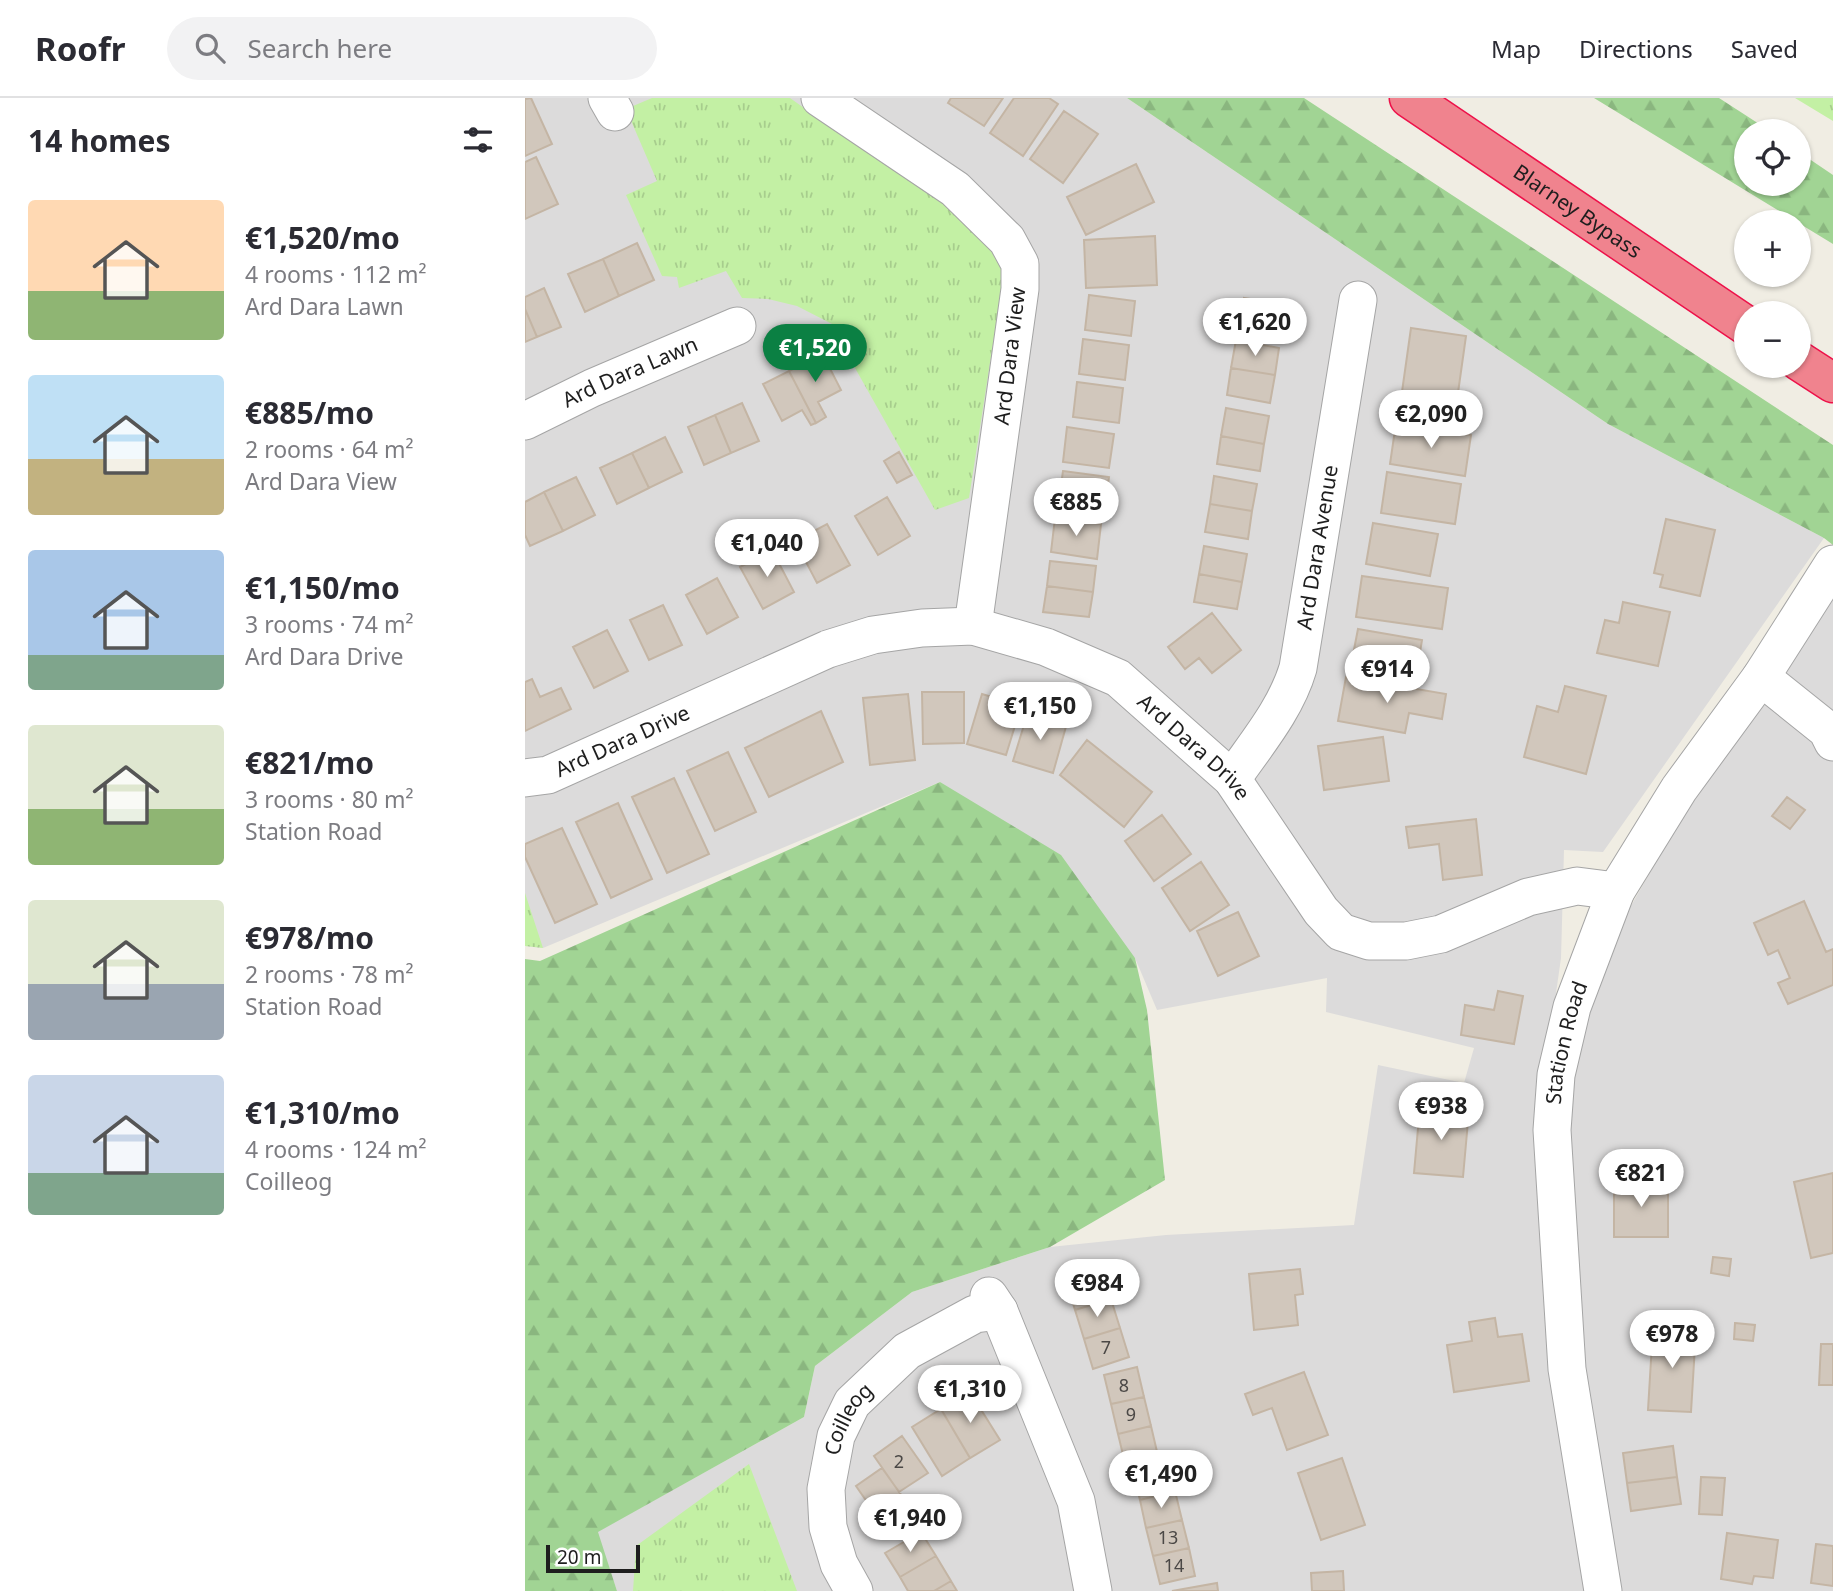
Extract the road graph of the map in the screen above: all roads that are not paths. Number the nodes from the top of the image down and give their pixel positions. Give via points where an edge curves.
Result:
1 (820, 98) edge
2 (1409, 98) edge
3 (1358, 300) dead end
4 (1734, 317) edge
5 (737, 326) dead end
6 (1811, 368) edge
7 (1833, 383) edge
8 (525, 421) edge
9 (1833, 564) edge
10 (973, 626) junction
11 (1761, 677) junction
12 (1833, 742) edge
13 (525, 778) edge
14 (1232, 779) junction
15 (1616, 891) junction
16 (847, 1578) edge
17 (1093, 1591) edge
18 (1603, 1591) edge

1 - 10 street, Ard Dara View via 955,189 1007,240 1020,264
2 - 4 highway, Blarney Bypass
3 - 14 street, Ard Dara Avenue via 1298,668 1279,710
5 - 8 street, Ard Dara Lawn via 592,387
6 - 7 highway
9 - 11 street, Station Road
10 - 13 street, Ard Dara Drive via 873,635 828,649 548,775
10 - 14 street, Ard Dara Drive via 1046,647 1118,678
11 - 12 street via 1827,730
11 - 15 street, Station Road via 1678,789
14 - 15 street, Ard Dara Drive via 1321,911 1341,932 1369,942 1406,942 1441,934 1528,897 1577,886
15 - 18 street, Station Road via 1573,1007 1556,1075 1552,1130 1567,1369
16 - 17 street, Coilleog via 828,1527 827,1489 836,1436 852,1403 907,1351 994,1303 1076,1501

